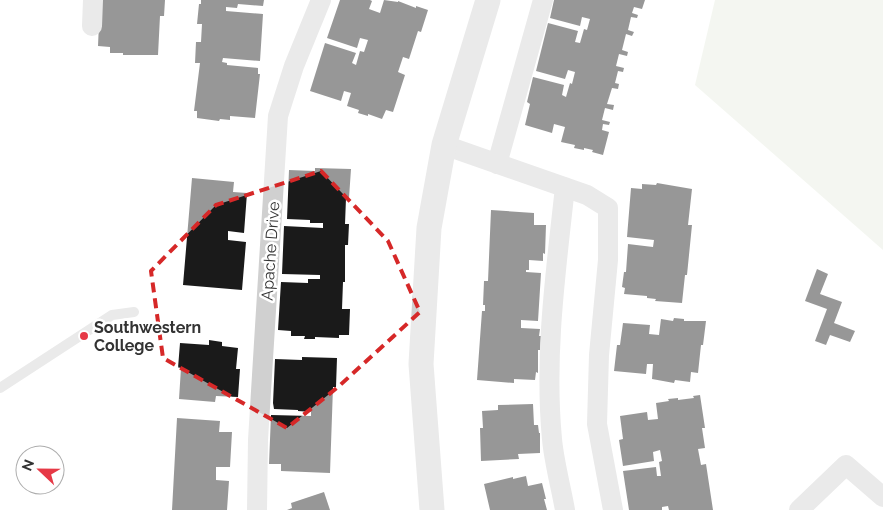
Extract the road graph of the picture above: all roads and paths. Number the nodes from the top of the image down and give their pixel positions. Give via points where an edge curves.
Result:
1 (93, 0) edge
2 (322, 0) edge
3 (488, 0) edge
4 (543, 0) edge
5 (92, 26) dead end
6 (444, 145) junction
7 (497, 164) junction
8 (565, 188) junction
9 (134, 312) dead end
10 (0, 388) edge
11 (883, 497) edge
12 (258, 510) edge
13 (432, 510) edge
14 (565, 510) edge
15 (613, 510) edge
16 (799, 510) edge

1 - 5 street
2 - 12 street, Apache Drive via 294,66 278,116 259,430
3 - 6 street
4 - 7 street
6 - 7 street
6 - 13 street via 429,228 422,364
7 - 8 street
8 - 14 street via 549,376 552,440
8 - 15 street via 588,195 608,208 608,260 599,355 597,424
9 - 10 lane via 112,315
11 - 16 street via 846,465

